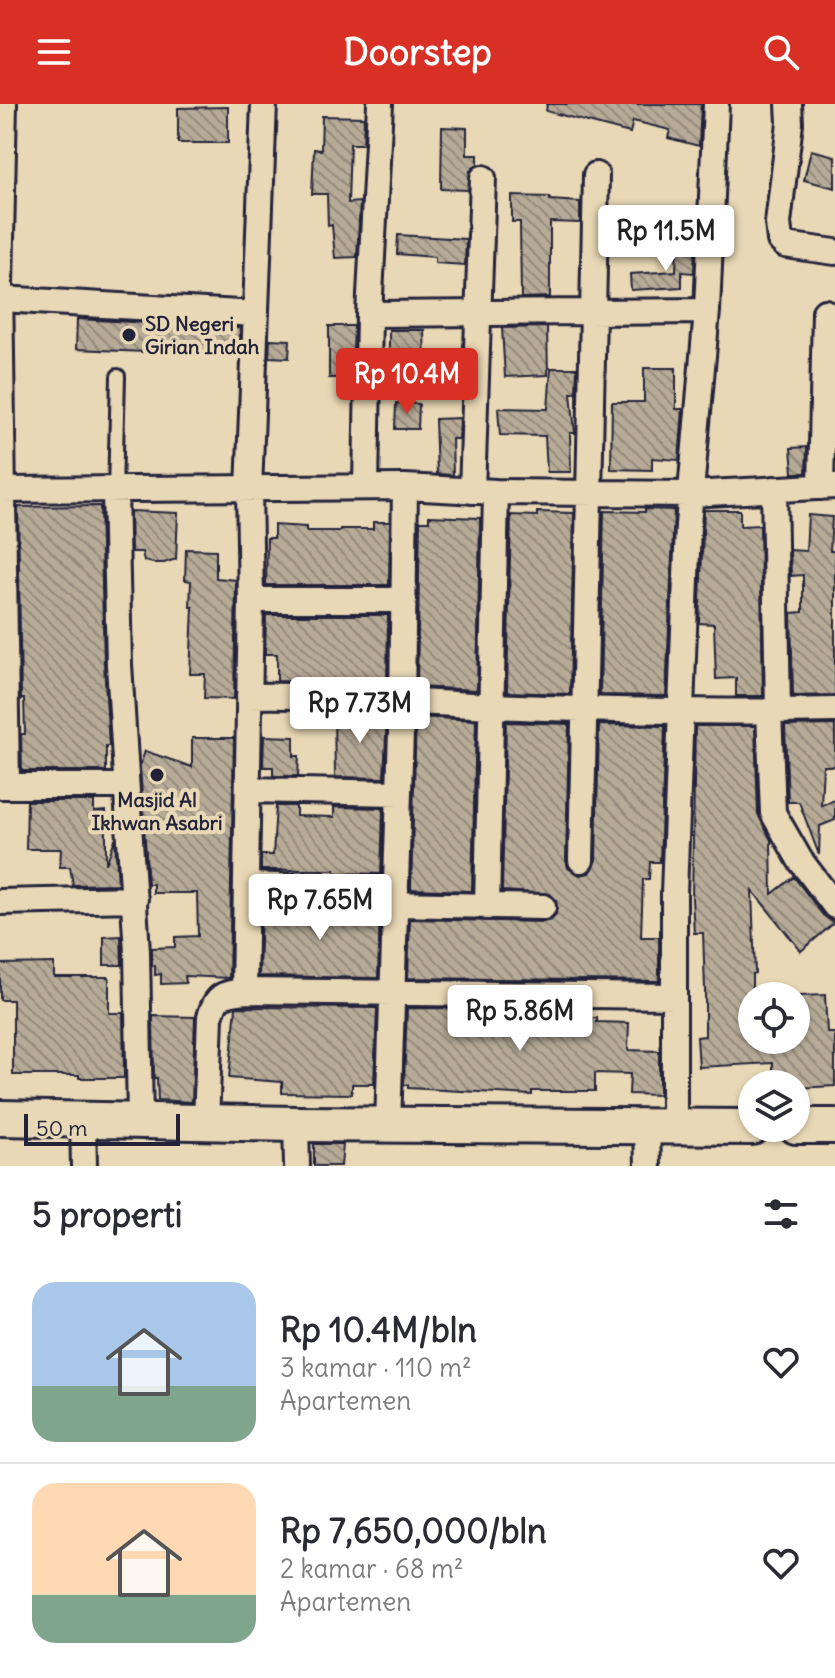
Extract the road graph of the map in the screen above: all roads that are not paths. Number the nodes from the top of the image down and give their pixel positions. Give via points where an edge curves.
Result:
1 (4, 104) edge
2 (264, 104) edge
3 (380, 104) edge
4 (716, 104) edge
5 (789, 104) edge
6 (596, 175) dead end
7 (483, 178) dead end
8 (835, 252) edge
9 (0, 283) edge
10 (1, 299) edge
11 (707, 311) junction
12 (825, 312) dead end
13 (479, 313) junction
14 (594, 313) junction
15 (256, 314) junction
16 (369, 314) junction
17 (118, 376) dead end
18 (828, 486) edge
19 (366, 487) junction
20 (405, 487) junction
21 (774, 489) junction
22 (2, 490) edge
23 (249, 490) junction
24 (115, 491) junction
25 (484, 491) junction
26 (588, 494) junction
27 (690, 494) junction
28 (251, 600) junction
29 (404, 600) junction
30 (249, 696) junction
31 (402, 701) junction
32 (492, 706) junction
33 (583, 709) junction
34 (835, 710) edge
35 (681, 711) junction
36 (773, 711) junction
37 (3, 786) edge
38 (126, 786) junction
39 (248, 790) junction
40 (399, 793) junction
41 (581, 860) dead end
42 (246, 885) junction
43 (395, 897) junction
44 (135, 899) junction
45 (0, 902) edge
46 (835, 906) edge
47 (487, 907) junction
48 (543, 907) dead end
49 (244, 991) junction
50 (392, 994) junction
51 (674, 996) junction
52 (0, 1118) edge
53 (83, 1119) junction
54 (140, 1120) junction
55 (206, 1123) junction
56 (296, 1124) junction
57 (388, 1124) junction
58 (810, 1126) edge
59 (835, 1126) edge
60 (661, 1127) junction
61 (738, 1127) edge
62 (84, 1166) edge
63 (297, 1166) edge
64 (648, 1166) edge

1 - 9 street
2 - 15 street
3 - 16 street
4 - 11 street
5 - 8 street via 780,240
6 - 14 street
7 - 13 street
9 - 10 street
10 - 15 street
10 - 22 street
11 - 14 street
11 - 27 street
12 - 18 street
13 - 14 street
13 - 16 street
13 - 25 street
14 - 26 street
15 - 23 street
16 - 19 street
17 - 24 lane
18 - 21 street
19 - 20 street
19 - 23 street
20 - 25 street
20 - 29 street
21 - 27 street
21 - 36 street
22 - 24 street
22 - 37 street
23 - 24 street
23 - 28 street
24 - 38 street
25 - 26 street
25 - 32 street
26 - 27 street
26 - 33 street
27 - 35 street
28 - 29 street
28 - 30 street
29 - 31 street
30 - 31 street
30 - 39 street
31 - 32 street
31 - 40 street
32 - 33 street
32 - 47 street
33 - 35 street
33 - 41 street
34 - 36 street
35 - 36 street
35 - 51 street
36 - 46 street via 773,813
37 - 38 street
38 - 44 street
39 - 40 street
39 - 42 street
40 - 43 street
42 - 43 street
42 - 49 street
43 - 47 street
43 - 50 street
44 - 45 street
44 - 54 street
47 - 48 street
49 - 50 street
49 - 55 street via 225,993 214,1002
50 - 51 street
50 - 57 street
51 - 60 street
52 - 53 street
53 - 54 street
53 - 62 street
54 - 55 street
55 - 56 street
56 - 57 street
56 - 63 street
57 - 60 street
58 - 59 street
60 - 61 street
60 - 64 street

